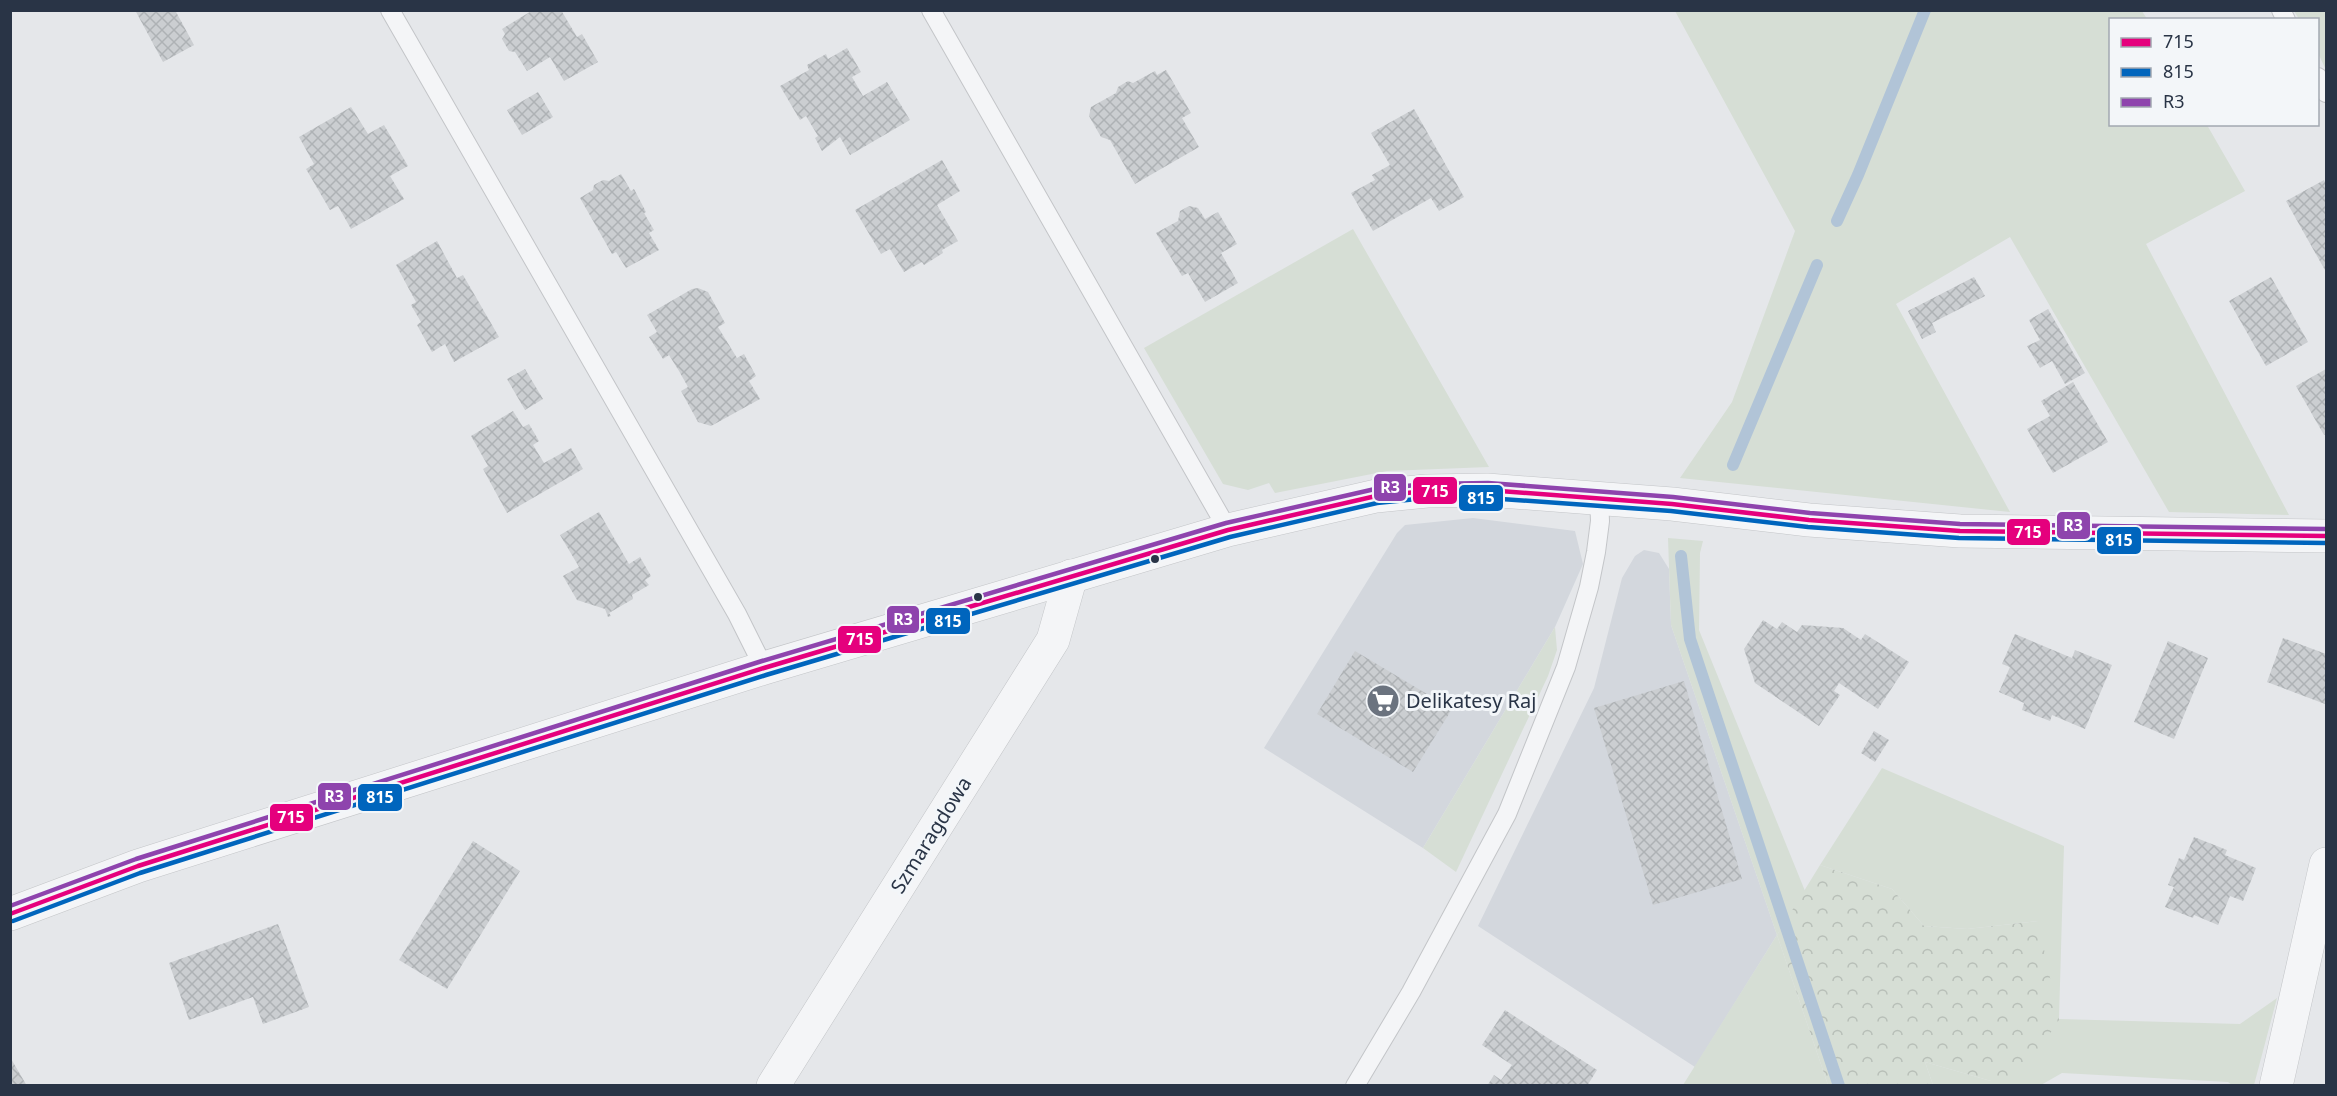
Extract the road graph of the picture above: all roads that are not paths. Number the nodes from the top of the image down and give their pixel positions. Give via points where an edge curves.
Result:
1 (390, 10) edge
2 (931, 10) edge
3 (2319, 79) edge
4 (2326, 93) edge
5 (1599, 497) junction
6 (1228, 530) junction
7 (2326, 536) edge
8 (1071, 576) junction
9 (764, 668) junction
10 (2326, 864) edge
11 (10, 915) edge
12 (773, 1086) edge
13 (1355, 1086) edge
14 (2276, 1086) edge

1 - 9 lane via 737,614
2 - 6 lane
3 - 4 lane
5 - 6 street via 1487,489 1427,491 1376,496
5 - 7 street via 1809,520 1960,531
5 - 13 lane via 1596,552 1573,644 1507,814 1412,992
6 - 8 street
8 - 9 street
8 - 12 street, Szmaragdowa via 1053,640
9 - 11 street via 138,866
10 - 14 street

